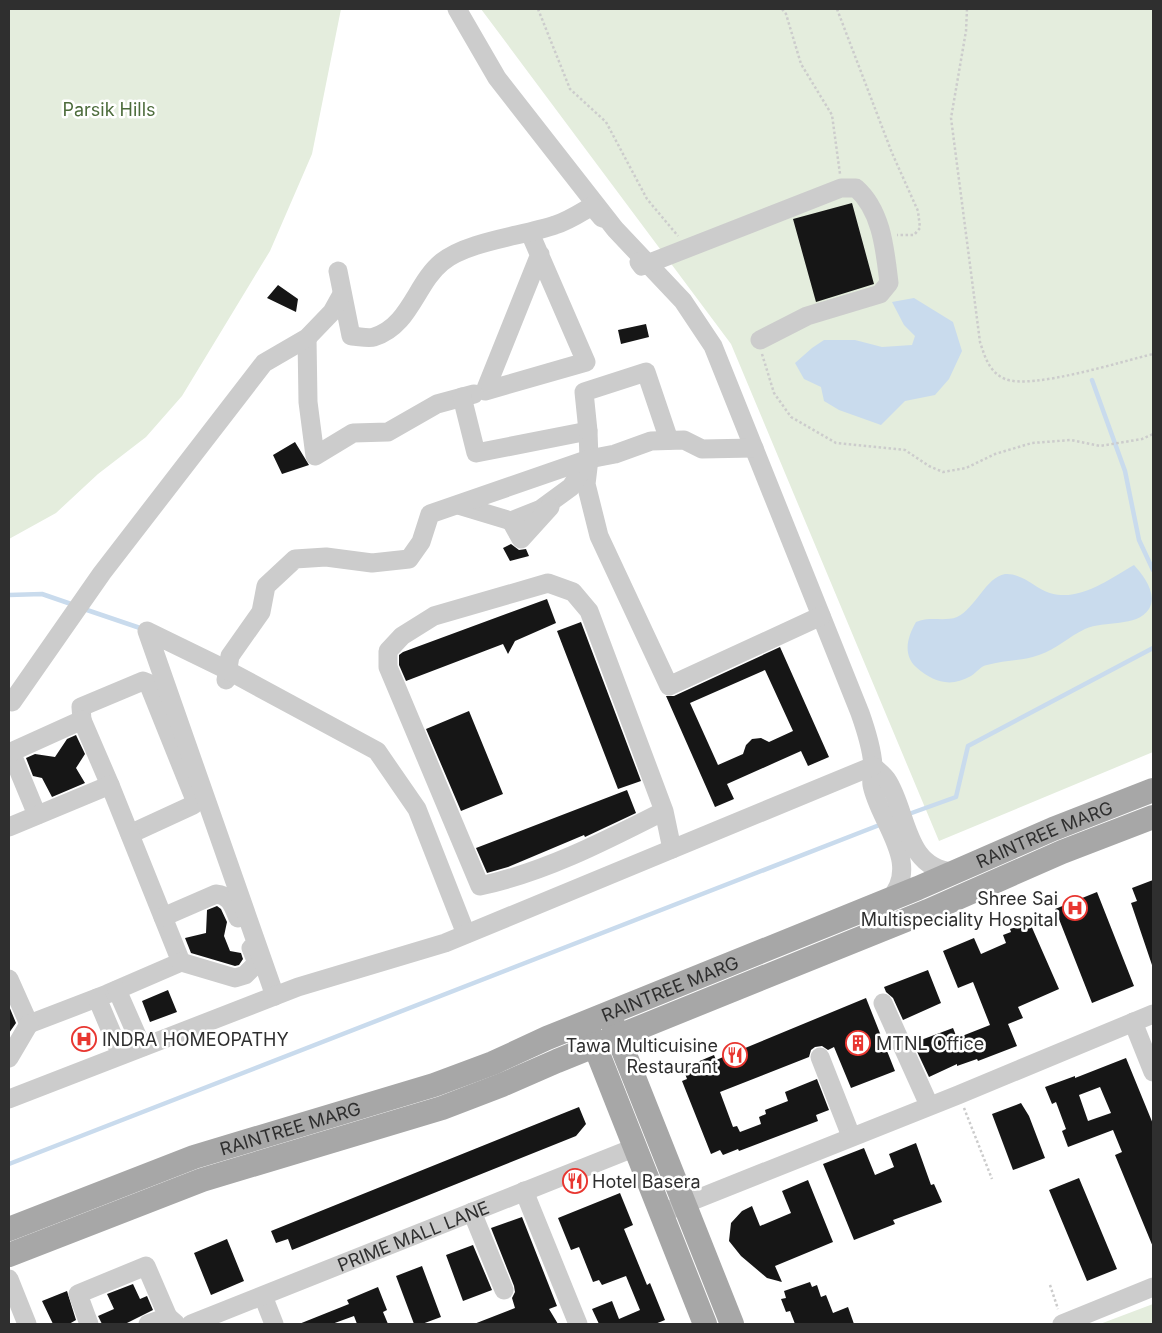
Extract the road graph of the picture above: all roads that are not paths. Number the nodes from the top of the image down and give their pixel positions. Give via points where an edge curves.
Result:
1 (457, 9) edge
2 (530, 233) junction
3 (540, 254) junction
4 (648, 264) junction
5 (338, 271) dead end
6 (342, 294) junction
7 (307, 338) junction
8 (760, 340) road end
9 (586, 362) junction
10 (485, 391) junction
11 (584, 392) junction
12 (462, 397) junction
13 (588, 431) junction
14 (669, 440) junction
15 (754, 448) junction
16 (589, 459) junction
17 (458, 505) junction
18 (821, 616) junction
19 (226, 675) junction
20 (12, 702) dead end
21 (82, 720) junction
22 (10, 752) edge
23 (873, 766) junction
24 (110, 785) junction
25 (1153, 790) edge
26 (664, 811) junction
27 (37, 815) junction
28 (1153, 817) edge
29 (9, 827) edge
30 (130, 834) junction
31 (901, 835) junction
32 (672, 849) junction
33 (953, 872) junction
34 (890, 900) junction
35 (163, 917) junction
36 (472, 931) junction
37 (181, 962) junction
38 (9, 979) edge
39 (117, 990) junction
40 (275, 996) junction
41 (96, 998) junction
42 (883, 1003) dead end
43 (609, 1013) junction
44 (1153, 1014) edge
45 (1133, 1022) junction
46 (586, 1023) junction
47 (29, 1024) junction
48 (618, 1036) junction
49 (595, 1046) junction
50 (142, 1047) junction
51 (121, 1055) junction
52 (820, 1057) dead end
53 (9, 1058) edge
54 (1153, 1072) edge
55 (9, 1099) edge
56 (929, 1105) junction
57 (851, 1136) junction
58 (636, 1147) junction
59 (524, 1191) junction
60 (684, 1204) junction
61 (472, 1212) junction
62 (662, 1213) junction
63 (9, 1229) edge
64 (9, 1256) edge
65 (9, 1279) edge
66 (1153, 1287) edge
67 (504, 1290) dead end
68 (263, 1296) junction
69 (172, 1320) edge
70 (27, 1324) edge
71 (89, 1324) edge
72 (148, 1324) edge
73 (191, 1324) edge
74 (274, 1324) edge
75 (578, 1324) edge
76 (705, 1324) edge
77 (732, 1324) edge
78 (1063, 1324) edge

1 - 4 street via 497,78 615,229
2 - 3 street
2 - 4 street via 556,225 592,206 642,266
2 - 6 street via 504,238 443,261 429,275 397,323 373,337 351,336
3 - 9 street
3 - 10 street
4 - 8 street via 841,188 856,188 866,196 883,236 889,283 880,294 807,316
4 - 15 street via 684,301 703,328
5 - 6 street
6 - 7 street via 332,312
7 - 12 street via 308,402 315,456 352,433 388,432 437,404
7 - 20 street via 264,363 83,599
9 - 10 street
9 - 11 street
10 - 12 street
11 - 13 street
11 - 14 street via 646,372
12 - 13 street via 476,453
13 - 16 street
14 - 15 street via 684,440 702,449
14 - 16 street via 651,441
15 - 18 street
16 - 17 street
16 - 17 street via 571,487 541,509 511,521
16 - 18 street via 586,484 599,536 669,686
17 - 19 street via 430,514 421,542 409,559 372,563 326,557 295,559 266,586 261,612 230,656
18 - 23 street via 860,713 869,739
19 - 36 street via 376,751 416,809
19 - 40 street via 147,631
21 - 22 street
21 - 24 street
21 - 30 street via 81,707 143,681 148,683 195,800 193,805
22 - 27 street
23 - 31 street via 887,779 890,807
23 - 32 street
24 - 27 street
24 - 30 street
25 - 33 main road, RAINTREE MARG
26 - 26 street via 589,611 572,592 548,583 434,616 402,636 388,651 388,667 480,886 513,879 596,846
26 - 32 street
27 - 29 street
28 - 48 main road, RAINTREE MARG
30 - 35 street
31 - 33 street via 922,860 937,869
31 - 34 street via 903,874
32 - 36 street
33 - 34 main road, RAINTREE MARG
34 - 43 main road, RAINTREE MARG
35 - 37 street
35 - 37 street via 222,894 230,900 257,963 245,975 234,978
36 - 40 street
37 - 39 street
38 - 47 street
39 - 41 street
39 - 50 street
40 - 50 street
41 - 47 street
41 - 51 street
42 - 56 street
43 - 46 main road, RAINTREE MARG
43 - 48 main road
44 - 45 street
45 - 54 street
45 - 56 street
46 - 49 main road
46 - 63 main road, RAINTREE MARG via 434,1085 194,1157
47 - 53 street
48 - 49 main road, RAINTREE MARG
48 - 60 main road
49 - 58 main road
49 - 64 main road, RAINTREE MARG via 442,1108 202,1180
50 - 51 street
51 - 55 street
52 - 57 street
56 - 57 street
57 - 60 street
58 - 59 street, PRIME MALL LANE
58 - 62 main road
59 - 61 street, PRIME MALL LANE
59 - 75 street
60 - 62 street
60 - 77 main road
61 - 67 street
61 - 68 street, PRIME MALL LANE
62 - 76 main road
65 - 70 street
66 - 78 street
68 - 73 street, PRIME MALL LANE
68 - 74 street
69 - 71 street via 146,1266 78,1294
69 - 72 street

